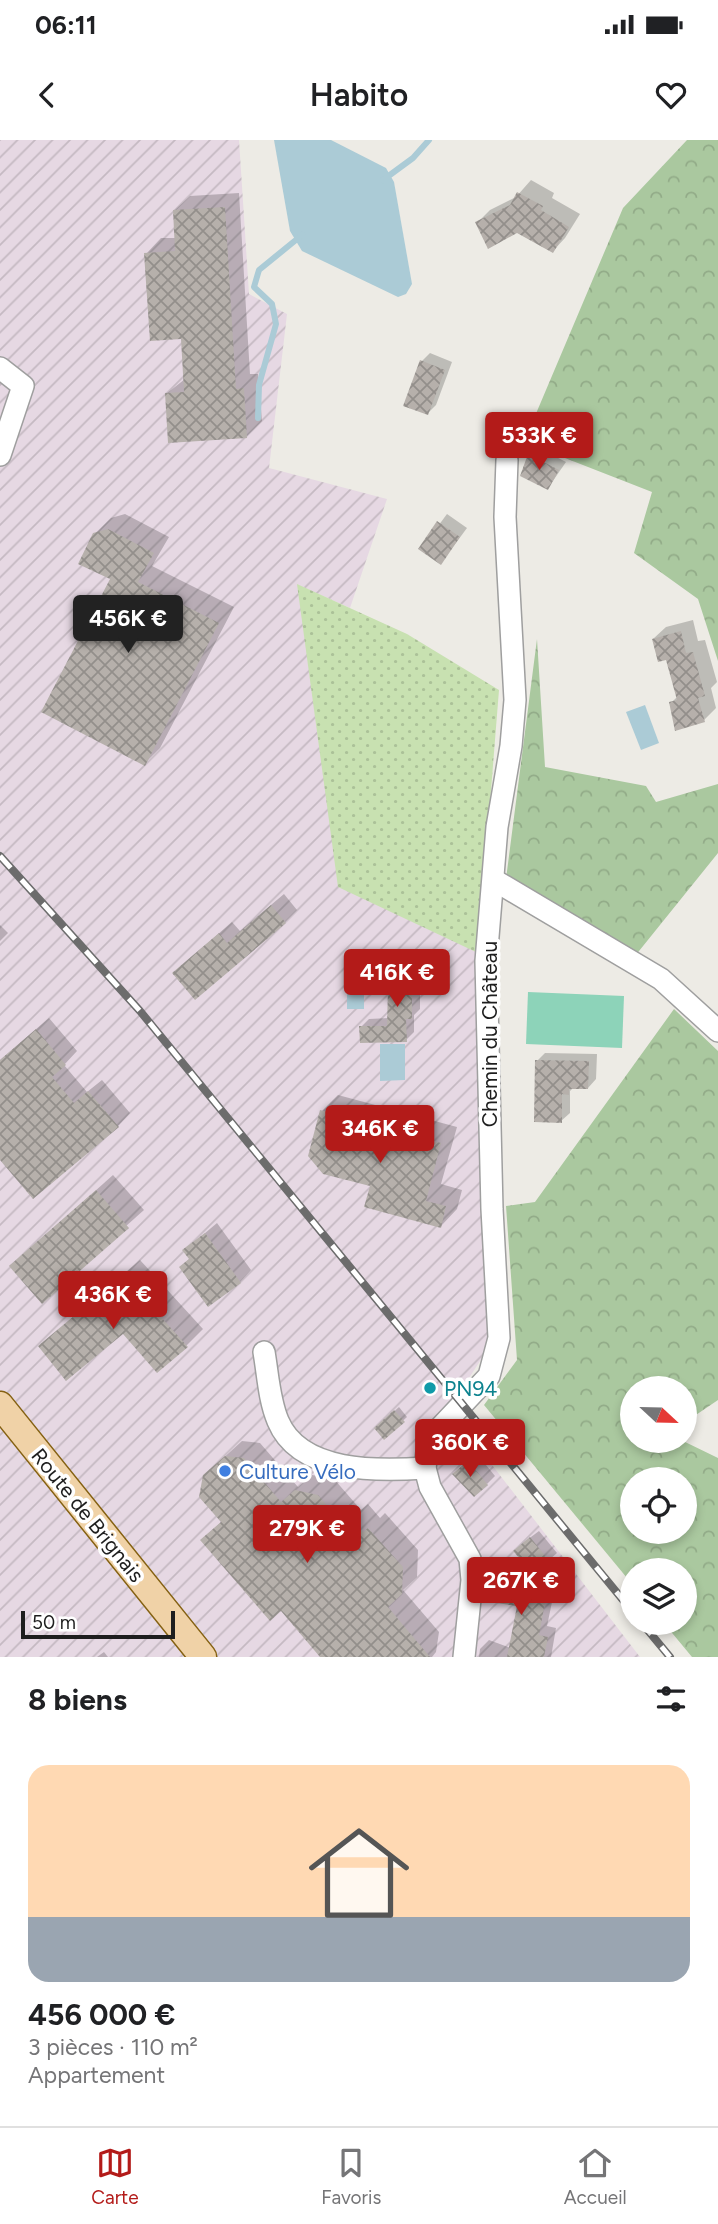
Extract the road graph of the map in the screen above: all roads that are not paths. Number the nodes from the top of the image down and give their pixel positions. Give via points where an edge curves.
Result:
1 (0, 368) edge
2 (0, 455) edge
3 (507, 460) dead end
4 (494, 880) junction
5 (718, 1031) edge
6 (264, 1352) dead end
7 (0, 1405) edge
8 (425, 1468) junction
9 (203, 1657) edge
10 (464, 1657) edge

1 - 2 street via 23,386
3 - 4 street, Chemin du Château via 505,517 515,700
4 - 5 street via 661,979
4 - 8 street, Chemin du Château via 486,961 499,1338 489,1376 438,1430
6 - 8 street via 279,1423 295,1445 349,1467
7 - 9 main road, Route de Brignais
8 - 10 street via 437,1502 467,1549 472,1570

